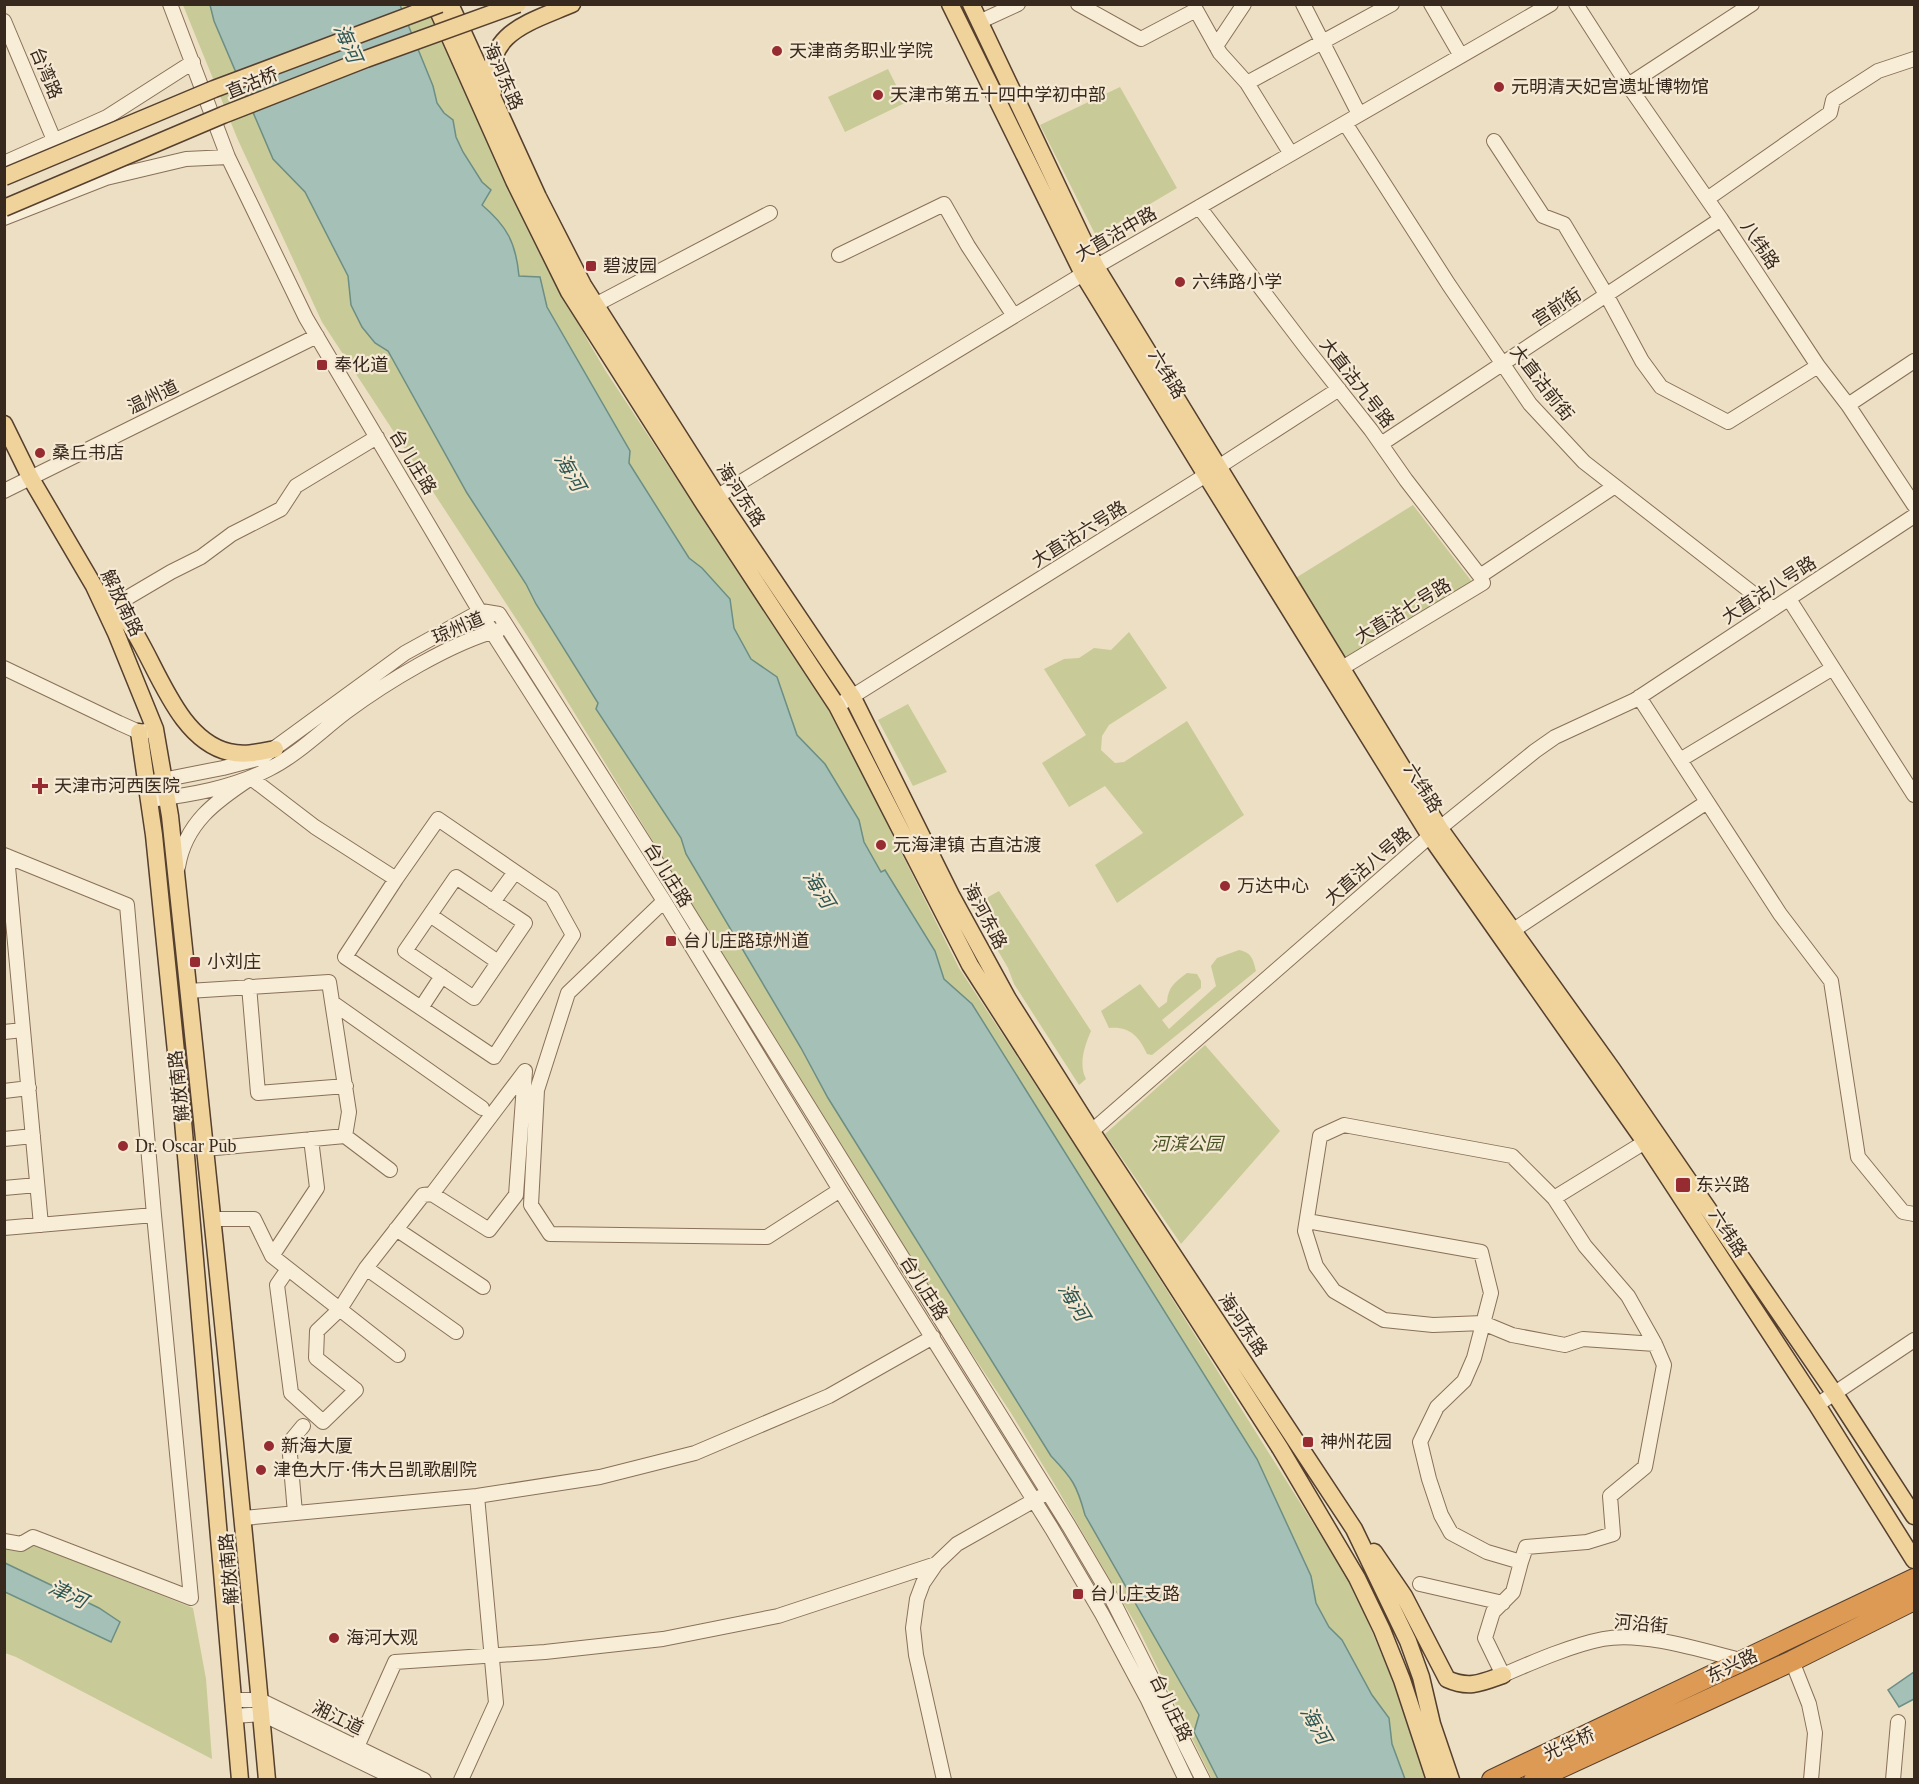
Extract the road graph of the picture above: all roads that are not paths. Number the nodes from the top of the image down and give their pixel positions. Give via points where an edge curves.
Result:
1 (170, 4) edge
2 (435, 4) edge
3 (440, 4) edge
4 (450, 4) edge
5 (518, 4) edge
6 (572, 4) edge
7 (950, 4) edge
8 (970, 4) edge
9 (1018, 4) edge
10 (1078, 4) edge
11 (1244, 4) edge
12 (1303, 4) edge
13 (1392, 4) edge
14 (1431, 4) edge
15 (1539, 4) edge
16 (1551, 4) edge
17 (1576, 4) edge
18 (1752, 4) edge
19 (4, 21) edge
20 (979, 22) junction
21 (1322, 42) junction
22 (1216, 45) junction
23 (1459, 53) junction
24 (1914, 59) edge
25 (193, 62) junction
26 (1247, 82) junction
27 (1628, 85) junction
28 (496, 107) junction
29 (1358, 112) junction
30 (1345, 123) junction
31 (54, 140) junction
32 (1494, 141) dead end
33 (1289, 151) junction
34 (228, 157) junction
35 (4, 163) edge
36 (4, 177) edge
37 (1707, 199) junction
38 (1199, 207) junction
39 (4, 208) edge
40 (770, 213) dead end
41 (4, 219) edge
42 (1721, 219) junction
43 (839, 255) dead end
44 (1088, 268) junction
45 (1607, 296) junction
46 (595, 305) junction
47 (1012, 313) junction
48 (317, 336) junction
49 (1914, 361) edge
50 (1502, 363) junction
51 (1818, 366) junction
52 (1339, 389) junction
53 (1848, 405) junction
54 (4, 424) edge
55 (377, 436) junction
56 (1381, 444) junction
57 (1213, 471) junction
58 (30, 477) junction
59 (1615, 486) junction
60 (4, 491) edge
61 (708, 497) junction
62 (1914, 505) edge
63 (1914, 516) edge
64 (1482, 580) junction
65 (94, 586) junction
66 (1789, 599) junction
67 (115, 605) junction
68 (1773, 609) junction
69 (481, 611) junction
70 (510, 628) junction
71 (492, 632) junction
72 (4, 668) edge
73 (1833, 668) junction
74 (1342, 669) junction
75 (1639, 697) junction
76 (853, 698) junction
77 (837, 706) junction
78 (147, 731) junction
79 (275, 749) junction
80 (1680, 760) junction
81 (250, 778) junction
82 (165, 780) junction
83 (147, 783) junction
84 (1914, 795) edge
85 (168, 798) junction
86 (150, 800) junction
87 (1707, 802) junction
88 (1435, 833) junction
89 (6, 855) edge
90 (515, 872) junction
91 (176, 875) junction
92 (396, 879) junction
93 (7, 880) edge
94 (664, 901) junction
95 (493, 902) junction
96 (430, 915) junction
97 (9, 931) edge
98 (1512, 931) junction
99 (498, 962) junction
100 (442, 976) junction
101 (12, 979) edge
102 (249, 986) junction
103 (188, 990) junction
104 (333, 1003) junction
105 (421, 1008) junction
106 (23, 1030) junction
107 (4, 1032) edge
108 (346, 1086) junction
109 (28, 1088) junction
110 (4, 1091) edge
111 (482, 1108) dead end
112 (33, 1136) junction
113 (345, 1136) junction
114 (1087, 1136) junction
115 (4, 1139) edge
116 (311, 1139) junction
117 (1645, 1142) junction
118 (205, 1149) junction
119 (390, 1170) dead end
120 (37, 1185) junction
121 (4, 1188) edge
122 (840, 1190) junction
123 (432, 1194) junction
124 (1554, 1197) junction
125 (1914, 1214) edge
126 (154, 1215) junction
127 (213, 1219) junction
128 (1307, 1221) junction
129 (41, 1225) junction
130 (4, 1228) edge
131 (396, 1229) junction
132 (272, 1256) junction
133 (366, 1268) junction
134 (288, 1269) junction
135 (483, 1287) dead end
136 (340, 1309) junction
137 (1483, 1323) junction
138 (456, 1332) dead end
139 (933, 1337) junction
140 (1914, 1340) edge
141 (1655, 1344) junction
142 (398, 1355) dead end
143 (1835, 1394) junction
144 (1817, 1405) junction
145 (303, 1426) dead end
146 (1048, 1493) junction
147 (477, 1496) junction
148 (1034, 1500) junction
149 (295, 1513) junction
150 (1914, 1516) edge
151 (244, 1518) junction
152 (1354, 1529) junction
153 (4, 1541) edge
154 (1914, 1560) edge
155 (1521, 1562) junction
156 (936, 1564) junction
157 (1914, 1579) edge
158 (1420, 1584) dead end
159 (1914, 1600) edge
160 (1503, 1602) junction
161 (492, 1654) junction
162 (1744, 1661) junction
163 (1792, 1661) junction
164 (1503, 1675) junction
165 (261, 1707) junction
166 (234, 1708) junction
167 (1898, 1722) dead end
168 (1618, 1731) junction
169 (357, 1747) junction
170 (240, 1779) edge
171 (267, 1779) edge
172 (398, 1779) edge
173 (424, 1779) edge
174 (461, 1779) edge
175 (944, 1779) edge
176 (1186, 1779) edge
177 (1203, 1779) edge
178 (1435, 1779) edge
179 (1451, 1779) edge
180 (1492, 1779) edge
181 (1534, 1779) edge
182 (1811, 1779) edge
183 (1893, 1779) edge

1 - 25 street, 台儿庄路
2 - 61 main road, 海河东路 via 514,181 569,292
3 - 36 main road, 直沽桥, bridge via 214,88
4 - 28 main road, 海河东路
5 - 39 main road, 直沽桥, bridge via 366,58
6 - 28 main road via 505,37 493,58 491,81
7 - 44 main road, 六纬路
8 - 20 main road, 六纬路
9 - 20 street
10 - 22 street via 1141,39 1196,10
11 - 22 street
12 - 21 street
13 - 21 street
14 - 23 street
15 - 23 street, 大直沽中路
16 - 23 street, 大直沽中路
17 - 27 street, 八纬路
18 - 27 street
19 - 31 street, 台湾路
20 - 44 main road, 六纬路
21 - 26 street
21 - 29 street
22 - 26 street
23 - 29 street, 大直沽中路
24 - 37 street via 1878,71 1833,100 1830,113
25 - 31 street via 107,117
25 - 34 street, 台儿庄路
26 - 33 street
27 - 37 street, 八纬路
28 - 46 main road, 海河东路
29 - 30 street, 大直沽中路
29 - 33 street, 大直沽中路
30 - 33 street, 大直沽中路
30 - 50 street, 大直沽前街
31 - 35 street
32 - 45 street via 1543,216 1564,224
33 - 38 street, 大直沽中路
33 - 44 street, 大直沽中路
34 - 41 street via 186,159 106,178
34 - 48 street, 台儿庄路
37 - 42 street, 八纬路
38 - 44 street, 大直沽中路
38 - 52 street, 大直沽九号路
40 - 46 street
42 - 45 street, 宫前街
42 - 51 street, 八纬路
43 - 47 street via 944,204
44 - 47 street, 大直沽中路
44 - 57 main road, 六纬路
45 - 50 street, 宫前街
45 - 51 street via 1642,361 1661,387 1728,422
46 - 61 main road, 海河东路
47 - 61 street, 大直沽中路
48 - 55 street, 台儿庄路
48 - 58 street, 温州道
49 - 53 street
50 - 56 street, 宫前街
50 - 59 street, 大直沽前街 via 1530,404 1584,462
51 - 53 street, 八纬路
52 - 56 street, 大直沽九号路
52 - 57 street, 大直沽六号路
53 - 62 street, 八纬路
54 - 58 main road, 解放南路
55 - 67 street via 296,486 281,509
55 - 69 street, 台儿庄路
56 - 64 street, 大直沽九号路
57 - 74 main road, 六纬路
57 - 76 street, 大直沽六号路
57 - 88 main road, 六纬路
58 - 60 street, 温州道
58 - 65 main road, 解放南路
59 - 64 street, 大直沽七号路
59 - 68 street, 大直沽前街
61 - 76 main road, 海河东路
61 - 77 main road, 海河东路
63 - 66 street, 大直沽八号路
64 - 74 street, 大直沽七号路
65 - 67 main road
65 - 78 main road, 解放南路 via 116,633
66 - 68 street, 大直沽八号路
66 - 73 street
67 - 79 main road via 178,710 200,737 228,752
68 - 75 street, 大直沽八号路
69 - 70 street, 琼州道 via 499,614
69 - 71 street, 台儿庄路
69 - 79 street, 琼州道 via 405,653
70 - 71 street, 琼州道
70 - 146 street, 台儿庄路
71 - 81 street, 琼州道 via 381,688 282,761
71 - 94 street, 台儿庄路
72 - 78 street
73 - 80 street
73 - 84 street
74 - 88 main road, 六纬路
75 - 80 street
75 - 88 street, 大直沽八号路 via 1555,737
76 - 77 street, 大直沽六号路
76 - 114 main road, 海河东路 via 987,963
77 - 114 main road, 海河东路 via 970,965
78 - 82 main road, 解放南路
78 - 83 main road, 解放南路
79 - 82 street, 琼州道 via 252,762
80 - 87 street
81 - 85 street, 琼州道
81 - 91 street via 200,817 183,845
81 - 92 street via 315,827
82 - 83 street, 琼州道
82 - 85 main road, 解放南路
83 - 86 main road, 解放南路
85 - 86 street, 琼州道
85 - 91 main road, 解放南路
86 - 166 main road, 解放南路 via 183,1121
87 - 98 street
87 - 125 street via 1780,914 1831,981 1857,1157 1903,1212
88 - 98 main road, 六纬路
88 - 114 street, 大直沽八号路
88 - 117 main road, 六纬路
89 - 93 street
89 - 126 street via 127,905
90 - 92 street via 438,819
90 - 95 street
90 - 105 street via 552,897 573,935 494,1057
91 - 103 main road, 解放南路
92 - 105 street via 345,957
93 - 97 street
94 - 122 street, 台儿庄路
94 - 122 street via 568,993 537,1090 531,1205 550,1234 767,1237
95 - 96 street via 456,877
95 - 99 street via 525,923
96 - 99 street
96 - 100 street via 405,951
97 - 101 street
98 - 143 main road, 六纬路
99 - 100 street via 474,998
100 - 105 street
101 - 106 street
102 - 103 street
102 - 104 street via 329,982
102 - 108 street via 258,1093
103 - 118 main road, 解放南路
104 - 108 street
104 - 111 street
106 - 107 street
106 - 109 street
108 - 113 street via 349,1112
109 - 110 street
109 - 112 street
112 - 115 street
112 - 120 street
113 - 116 street
113 - 119 street
114 - 152 main road, 海河东路
114 - 178 main road, 海河东路 via 1357,1578 1402,1680
116 - 118 street
116 - 132 street via 317,1188
117 - 124 street
117 - 144 main road, 六纬路
118 - 127 main road, 解放南路
120 - 121 street
120 - 129 street
122 - 139 street, 台儿庄路
123 - 123 street via 489,1118 525,1071 516,1195 489,1230
123 - 131 street via 423,1195
124 - 128 street via 1512,1155 1344,1125 1320,1136
124 - 141 street via 1585,1246 1628,1296
126 - 129 street
126 - 153 street via 191,1598 33,1537 21,1544
127 - 132 street via 254,1219
127 - 151 main road, 解放南路
128 - 137 street via 1305,1231 1316,1266 1334,1291 1384,1320 1433,1325
128 - 137 street via 1481,1251 1491,1293
129 - 130 street
131 - 133 street
131 - 135 street
132 - 134 street
133 - 136 street
133 - 138 street
134 - 136 street
134 - 136 street via 277,1285 291,1393 323,1422 356,1390 316,1358 317,1331
136 - 142 street
137 - 141 street via 1512,1335 1565,1345 1583,1339
137 - 155 street via 1464,1381 1437,1407 1420,1442 1432,1489 1451,1533 1487,1552
139 - 147 street via 830,1396 695,1453 600,1477
139 - 148 street, 台儿庄路
140 - 143 street
141 - 155 street via 1664,1365 1645,1467 1610,1496 1613,1534 1587,1542 1526,1547
143 - 144 street
143 - 150 main road, 六纬路
144 - 154 main road, 六纬路
145 - 149 street via 289,1443
146 - 148 street
146 - 177 street, 台儿庄路 via 1112,1599
147 - 149 street
147 - 161 street
148 - 156 street via 957,1544
148 - 176 street, 台儿庄路 via 1102,1614
149 - 151 street
151 - 165 main road, 解放南路
152 - 164 main road via 1404,1596 1446,1679 1460,1685 1476,1684
152 - 179 main road, 海河东路 via 1408,1641
155 - 160 street via 1514,1592
156 - 161 street via 778,1616 663,1639
156 - 175 street via 923,1583 913,1628
157 - 162 highway, 东兴路
158 - 160 street
159 - 163 highway, 东兴路
160 - 164 street via 1493,1612 1485,1638
161 - 169 street via 395,1662
161 - 174 street via 496,1703
162 - 164 street, 河沿街 via 1625,1637 1603,1639
162 - 168 highway, 东兴路
163 - 168 highway, 东兴路
163 - 182 street via 1809,1704 1815,1733
165 - 166 street, 湘江道
165 - 169 street, 湘江道
165 - 171 main road, 解放南路
165 - 172 street, 湘江道
166 - 170 main road, 解放南路
167 - 183 street
168 - 180 highway, 光华桥
168 - 181 highway, 光华桥
169 - 173 street, 湘江道

